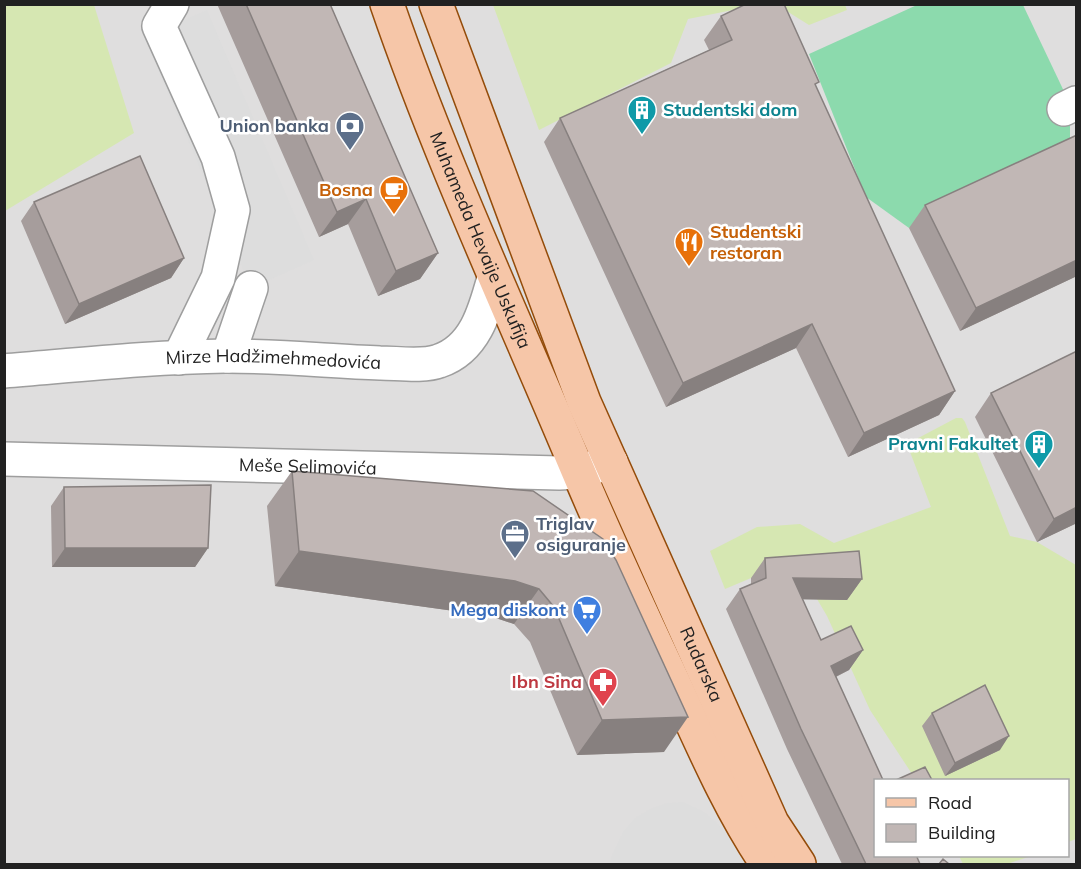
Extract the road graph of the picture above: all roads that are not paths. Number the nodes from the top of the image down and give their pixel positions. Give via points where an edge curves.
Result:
1 (172, 4) edge
2 (387, 4) edge
3 (436, 4) edge
4 (494, 278) junction
5 (251, 288) dead end
6 (228, 356) junction
7 (179, 358) junction
8 (4, 371) edge
9 (4, 459) edge
10 (611, 462) junction
11 (579, 472) junction
12 (767, 864) edge
13 (799, 864) edge

1 - 7 street via 159,26 218,157 233,210 218,278
2 - 4 main road, Muhameda Hevaije Uskufija
3 - 10 main road, Muhameda Hevaije Uskufija via 584,402
4 - 6 street, Mirze Hadžimehmedovića via 473,335 459,351 438,362
4 - 11 main road, Muhameda Hevaije Uskufija
5 - 6 street
6 - 7 street, Mirze Hadžimehmedovića
7 - 8 street, Mirze Hadžimehmedovića
9 - 11 street, Meše Selimovića
10 - 11 street, Meše Selimovića
10 - 13 main road, Rudarska via 771,823
11 - 12 main road, Rudarska via 709,758

